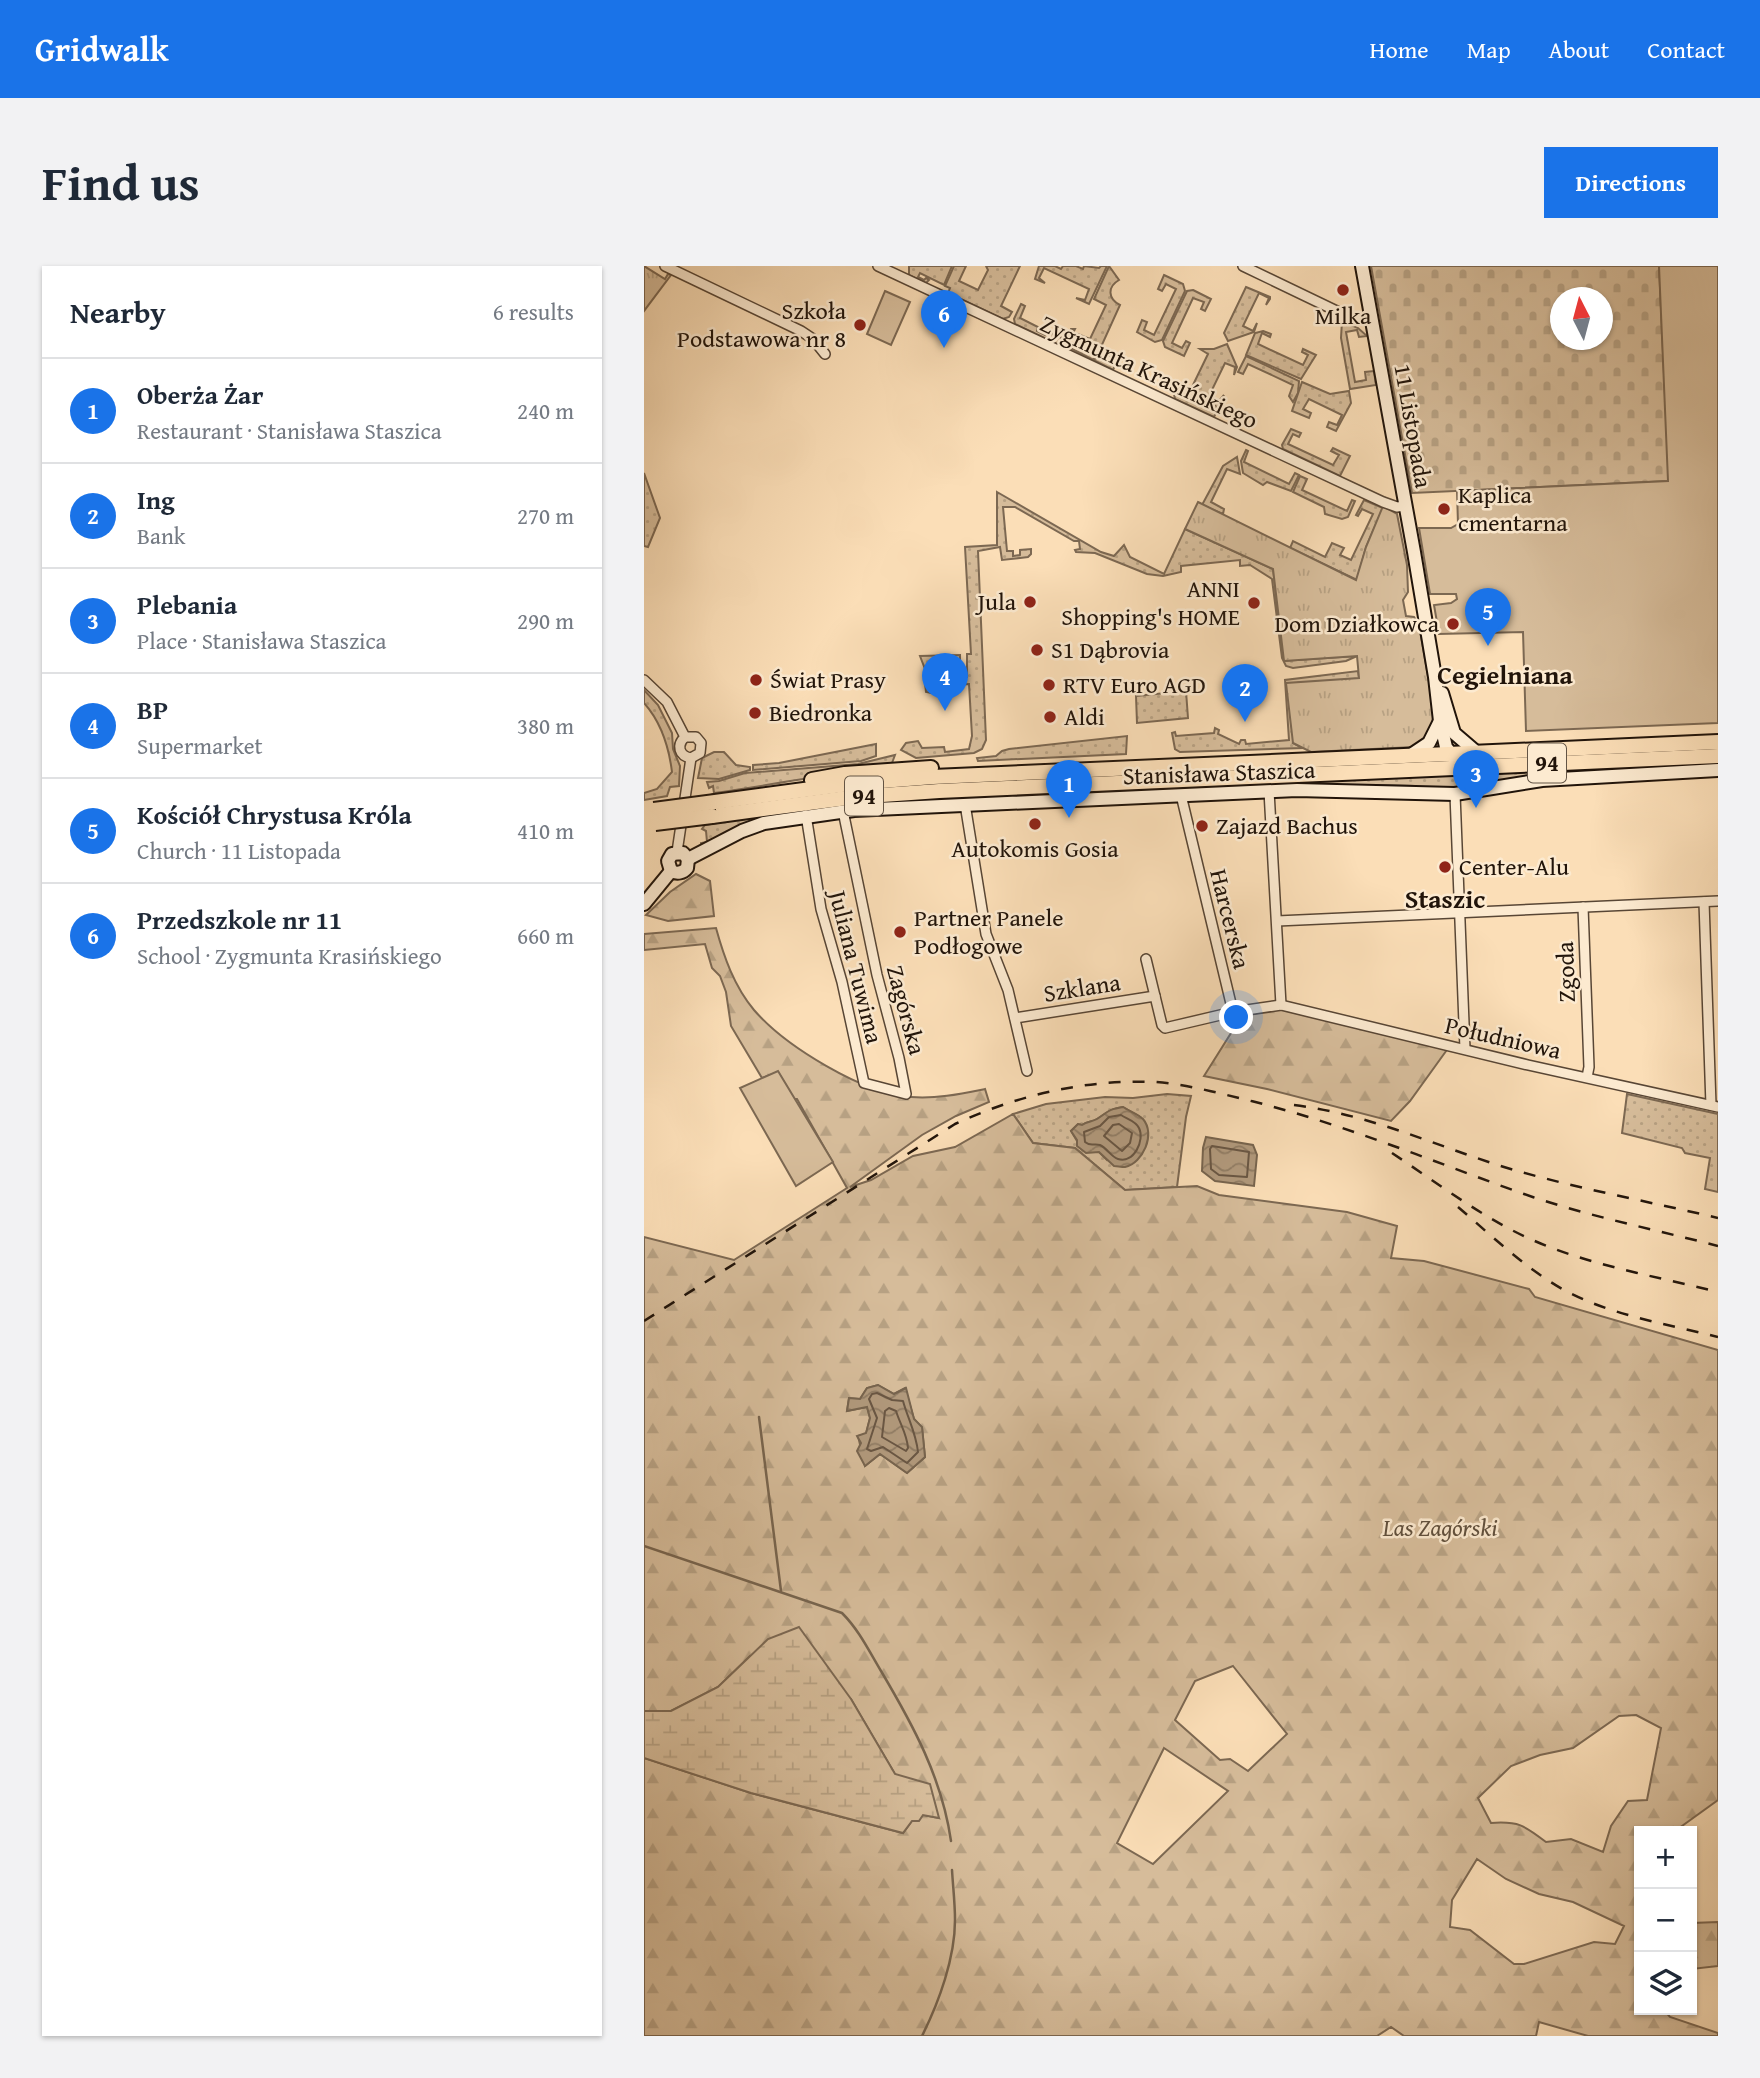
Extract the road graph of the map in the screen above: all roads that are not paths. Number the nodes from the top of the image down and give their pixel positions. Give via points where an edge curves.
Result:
1 (665, 266) edge
2 (878, 266) edge
3 (1243, 266) edge
4 (1362, 266) edge
5 (1371, 319) junction
6 (825, 354) dead end
7 (1406, 506) junction
8 (1436, 677) junction
9 (644, 680) edge
10 (1440, 721) junction
11 (1454, 733) junction
12 (685, 737) junction
13 (1718, 741) edge
14 (1475, 751) junction
15 (1449, 753) junction
16 (1411, 755) junction
17 (1718, 756) edge
18 (691, 758) junction
19 (1467, 767) junction
20 (1429, 769) junction
21 (1718, 770) edge
22 (1269, 790) junction
23 (1181, 794) junction
24 (1455, 794) junction
25 (965, 804) junction
26 (714, 809) junction
27 (844, 811) junction
28 (806, 816) junction
29 (649, 817) edge
30 (682, 856) junction
31 (1718, 901) edge
32 (1704, 902) junction
33 (644, 904) edge
34 (1583, 907) junction
35 (1460, 912) junction
36 (1277, 921) junction
37 (1146, 959) dead end
38 (1155, 996) junction
39 (1281, 1005) junction
40 (1233, 1012) junction
41 (1015, 1018) junction
42 (1465, 1049) junction
43 (1027, 1071) dead end
44 (1587, 1077) junction
45 (906, 1094) joint
46 (1714, 1106) edge

1 - 6 street via 801,331
2 - 7 street, Zygmunta Krasińskiego via 1383,502
3 - 5 street via 1354,318
4 - 5 street, 11 Listopada
5 - 7 street, 11 Listopada
7 - 8 street, 11 Listopada
8 - 10 street, 11 Listopada
8 - 11 street, 11 Listopada
9 - 12 street via 667,702
10 - 15 street, 11 Listopada
10 - 16 street via 1429,743
11 - 14 street
11 - 15 street
12 - 18 street via 680,750
12 - 18 street via 696,737 701,743 700,753
13 - 14 main road, 94
14 - 15 main road, 94
15 - 16 main road, 94
15 - 19 street
15 - 20 street
16 - 26 main road, 94 via 920,778 773,794
17 - 19 main road, 94
18 - 30 street
19 - 20 main road, 94
20 - 26 main road, 94 via 898,793
21 - 24 street, Stanisława Staszica via 1557,778
22 - 23 street, Stanisława Staszica
22 - 24 street, Stanisława Staszica
22 - 36 street
23 - 25 street, Stanisława Staszica
23 - 40 street, Harcerska
24 - 35 street
25 - 27 street, Stanisława Staszica
25 - 41 street via 986,934
26 - 29 main road, 94, bridge
27 - 28 street, Stanisława Staszica
27 - 45 street, Zagórska
28 - 30 street, Stanisława Staszica via 745,829
28 - 45 street, Juliana Tuwima via 821,909 863,1081
30 - 33 street via 670,856 671,871
31 - 32 street
32 - 34 street
32 - 46 street
34 - 35 street
34 - 44 street, Zgoda
35 - 36 street
35 - 42 street
36 - 39 street
37 - 38 street, Szklana
38 - 40 street, Szklana via 1165,1028
38 - 41 street, Szklana
39 - 40 street, Szklana
39 - 42 street, Południowa
41 - 43 street
42 - 44 street, Południowa
44 - 46 street, Południowa

